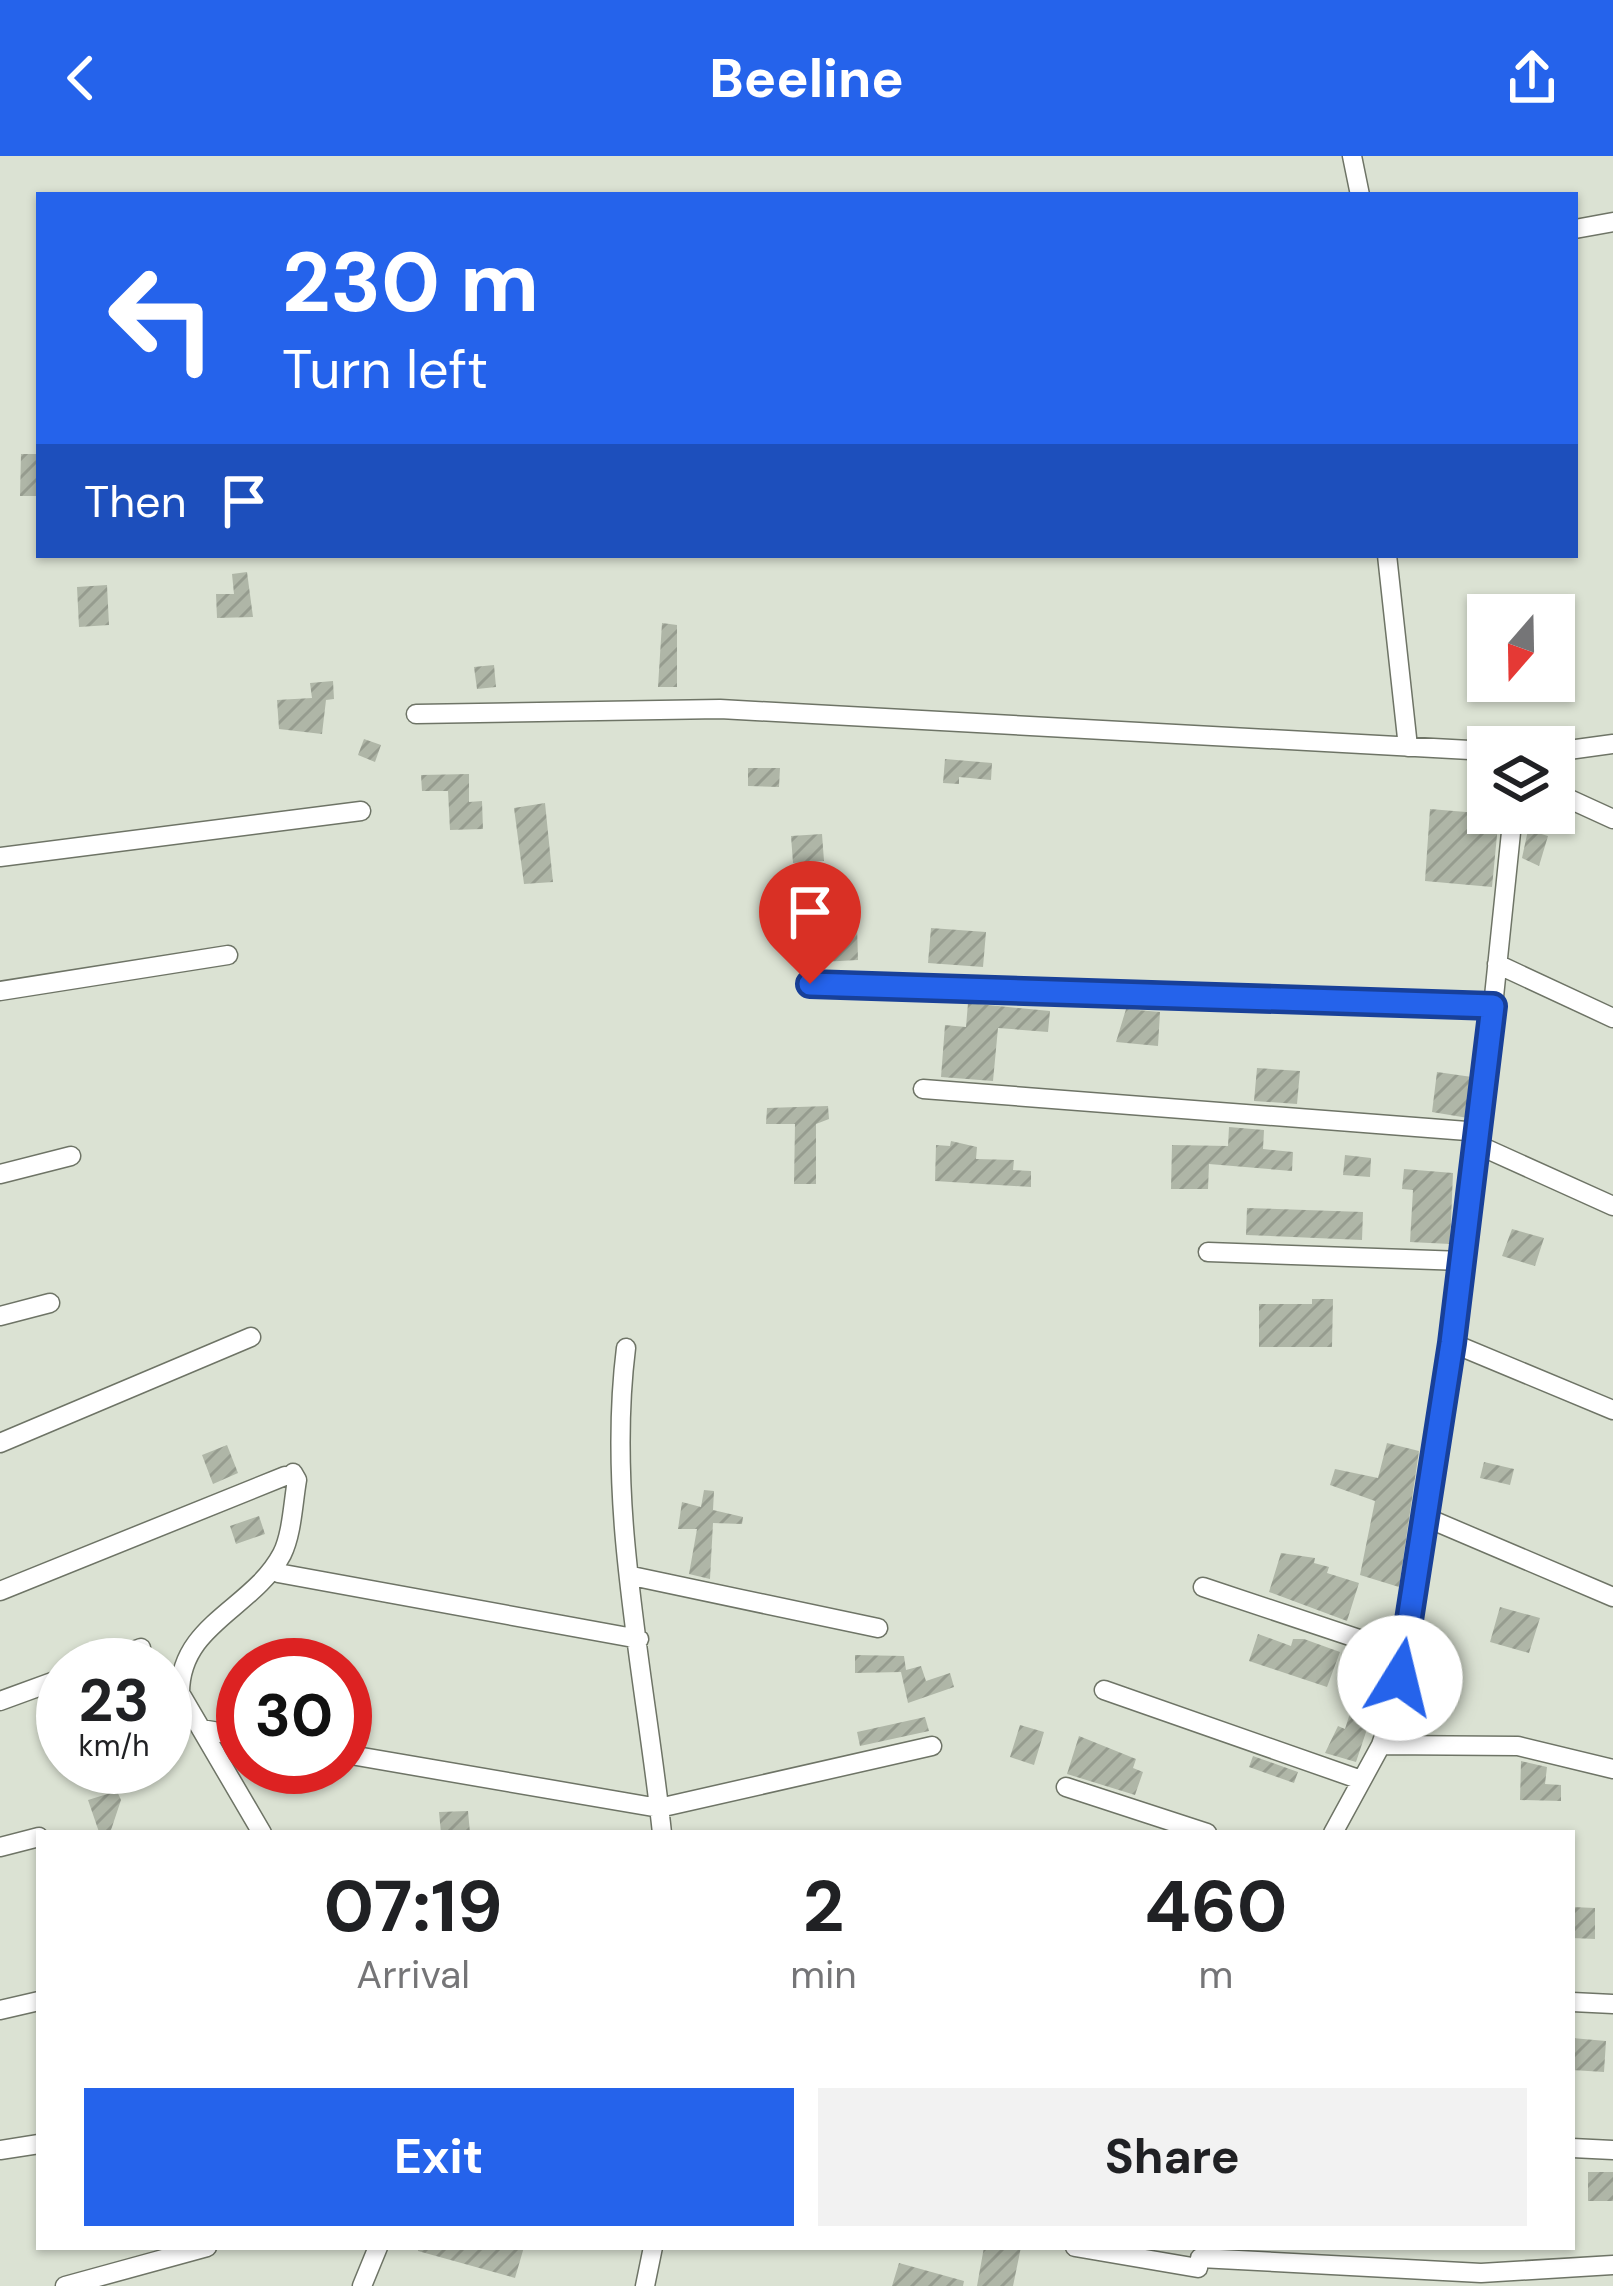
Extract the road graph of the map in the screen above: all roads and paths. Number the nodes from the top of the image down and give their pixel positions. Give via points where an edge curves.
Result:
1 (1352, 156) edge
2 (1359, 192) edge
3 (1613, 222) edge
4 (1578, 229) edge
5 (1387, 558) edge
6 (416, 714) dead end
7 (1613, 744) edge
8 (1408, 747) junction
9 (1575, 749) edge
10 (1467, 750) edge
11 (1575, 802) edge
12 (361, 811) dead end
13 (1613, 819) edge
14 (1511, 834) edge
15 (0, 857) edge
16 (228, 955) dead end
17 (1497, 964) junction
18 (810, 984) dead end
19 (0, 991) edge
20 (1493, 1006) junction
21 (1613, 1018) edge
22 (922, 1089) dead end
23 (1479, 1139) junction
24 (71, 1156) dead end
25 (0, 1174) edge
26 (1613, 1206) edge
27 (1208, 1252) dead end
28 (1463, 1261) junction
29 (50, 1303) dead end
30 (0, 1316) edge
31 (251, 1337) dead end
32 (1452, 1343) junction
33 (626, 1348) dead end
34 (1613, 1410) edge
35 (0, 1442) edge
36 (1425, 1517) junction
37 (278, 1573) dead end
38 (632, 1576) junction
39 (1203, 1587) dead end
40 (0, 1592) edge
41 (1613, 1597) edge
42 (878, 1628) dead end
43 (639, 1639) junction
44 (1404, 1654) junction
45 (36, 1688) edge
46 (1105, 1690) dead end
47 (0, 1702) edge
48 (201, 1729) junction
49 (216, 1732) edge
50 (932, 1745) dead end
51 (1381, 1745) junction
52 (372, 1759) edge
53 (1613, 1769) edge
54 (1361, 1780) junction
55 (1066, 1786) dead end
56 (659, 1808) junction
57 (260, 1830) edge
58 (662, 1830) edge
59 (1198, 1830) edge
60 (1336, 1830) edge
61 (36, 1838) edge
62 (0, 1847) edge
63 (36, 2002) edge
64 (1575, 2002) edge
65 (1613, 2004) edge
66 (0, 2010) edge
67 (36, 2144) edge
68 (1575, 2148) edge
69 (0, 2150) edge
70 (1613, 2150) edge
71 (196, 2250) edge
72 (377, 2250) edge
73 (652, 2250) edge
74 (1096, 2250) edge
75 (1294, 2264) junction
76 (1199, 2265) edge
77 (1613, 2265) edge
78 (1482, 2279) edge
79 (64, 2286) edge
80 (362, 2286) edge
81 (644, 2286) edge
82 (1288, 2286) edge

1 - 2 street
3 - 4 street
5 - 8 street
6 - 8 street via 720,709
7 - 9 street
8 - 10 street
11 - 13 street
12 - 15 street
14 - 17 street
16 - 19 street
17 - 20 street
17 - 21 street
18 - 20 street
20 - 23 street
22 - 23 street
23 - 26 street
23 - 28 street
24 - 25 street
27 - 28 street
28 - 32 street
29 - 30 street
31 - 35 street
32 - 34 street
32 - 36 street
33 - 38 street via 618,1408
36 - 41 street
36 - 44 street
37 - 43 street
38 - 42 street
38 - 43 street
39 - 44 street
40 - 48 street via 289,1474 297,1480 283,1552 194,1642 180,1668 180,1693
43 - 56 street
44 - 51 street
45 - 47 street
46 - 54 street
48 - 49 street
48 - 57 street
50 - 56 street
51 - 53 street via 1518,1746
51 - 54 street
52 - 56 street
54 - 60 street
55 - 59 street
56 - 58 street
61 - 62 street
63 - 66 street
64 - 65 street
67 - 69 street
68 - 70 street
71 - 79 street
72 - 80 street
73 - 81 street
74 - 76 street
75 - 76 street
75 - 78 street
75 - 82 street
77 - 78 street

